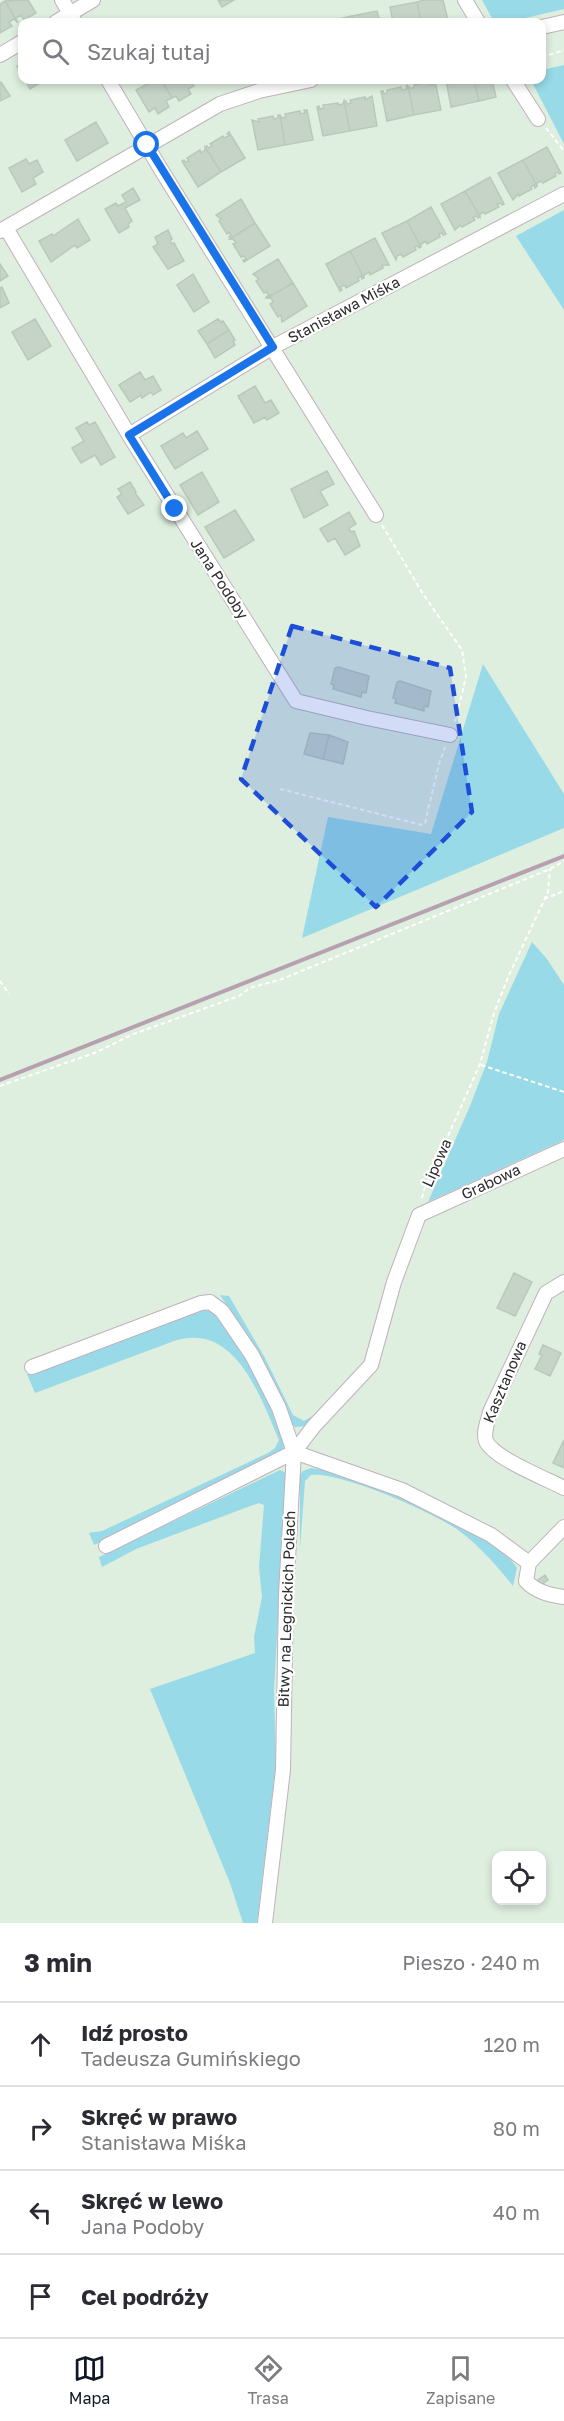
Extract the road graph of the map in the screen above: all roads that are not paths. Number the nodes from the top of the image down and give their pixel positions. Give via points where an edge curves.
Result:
1 (62, 0) edge
2 (93, 0) edge
3 (465, 0) edge
4 (72, 18) edge
5 (476, 18) edge
6 (564, 22) edge
7 (546, 26) edge
8 (18, 44) edge
9 (0, 55) edge
10 (110, 84) edge
11 (292, 84) edge
12 (516, 84) edge
13 (538, 119) road end
14 (147, 145) junction
15 (564, 194) edge
16 (3, 229) edge
17 (273, 347) junction
18 (129, 435) junction
19 (376, 514) road end
20 (450, 735) road end
21 (564, 1149) edge
22 (564, 1282) edge
23 (33, 1366) dead end
24 (294, 1452) junction
25 (564, 1488) edge
26 (564, 1527) edge
27 (106, 1546) dead end
28 (529, 1563) junction
29 (564, 1597) edge
30 (265, 1923) edge

1 - 4 street
2 - 4 street
3 - 5 street
6 - 7 street
8 - 9 street
10 - 14 street
11 - 14 street via 220,104
12 - 13 street
14 - 16 street
14 - 17 street
15 - 17 street, Stanisława Miśka
16 - 18 street, Jana Podoby
17 - 18 street, Stanisława Miśka
17 - 19 street
18 - 20 street, Jana Podoby via 296,701
21 - 24 street, Grabowa via 419,1215 394,1282 371,1365
22 - 25 street, Kasztanowa via 546,1293 490,1412 486,1430 486,1441 496,1453
23 - 24 street, Bitwy na Legnickich Polach via 210,1302 222,1311 252,1354 279,1408
24 - 27 street
24 - 28 street via 402,1490 492,1535
24 - 30 street, Bitwy na Legnickich Polach via 286,1595 283,1770
26 - 28 street
28 - 29 street via 526,1581 531,1587

